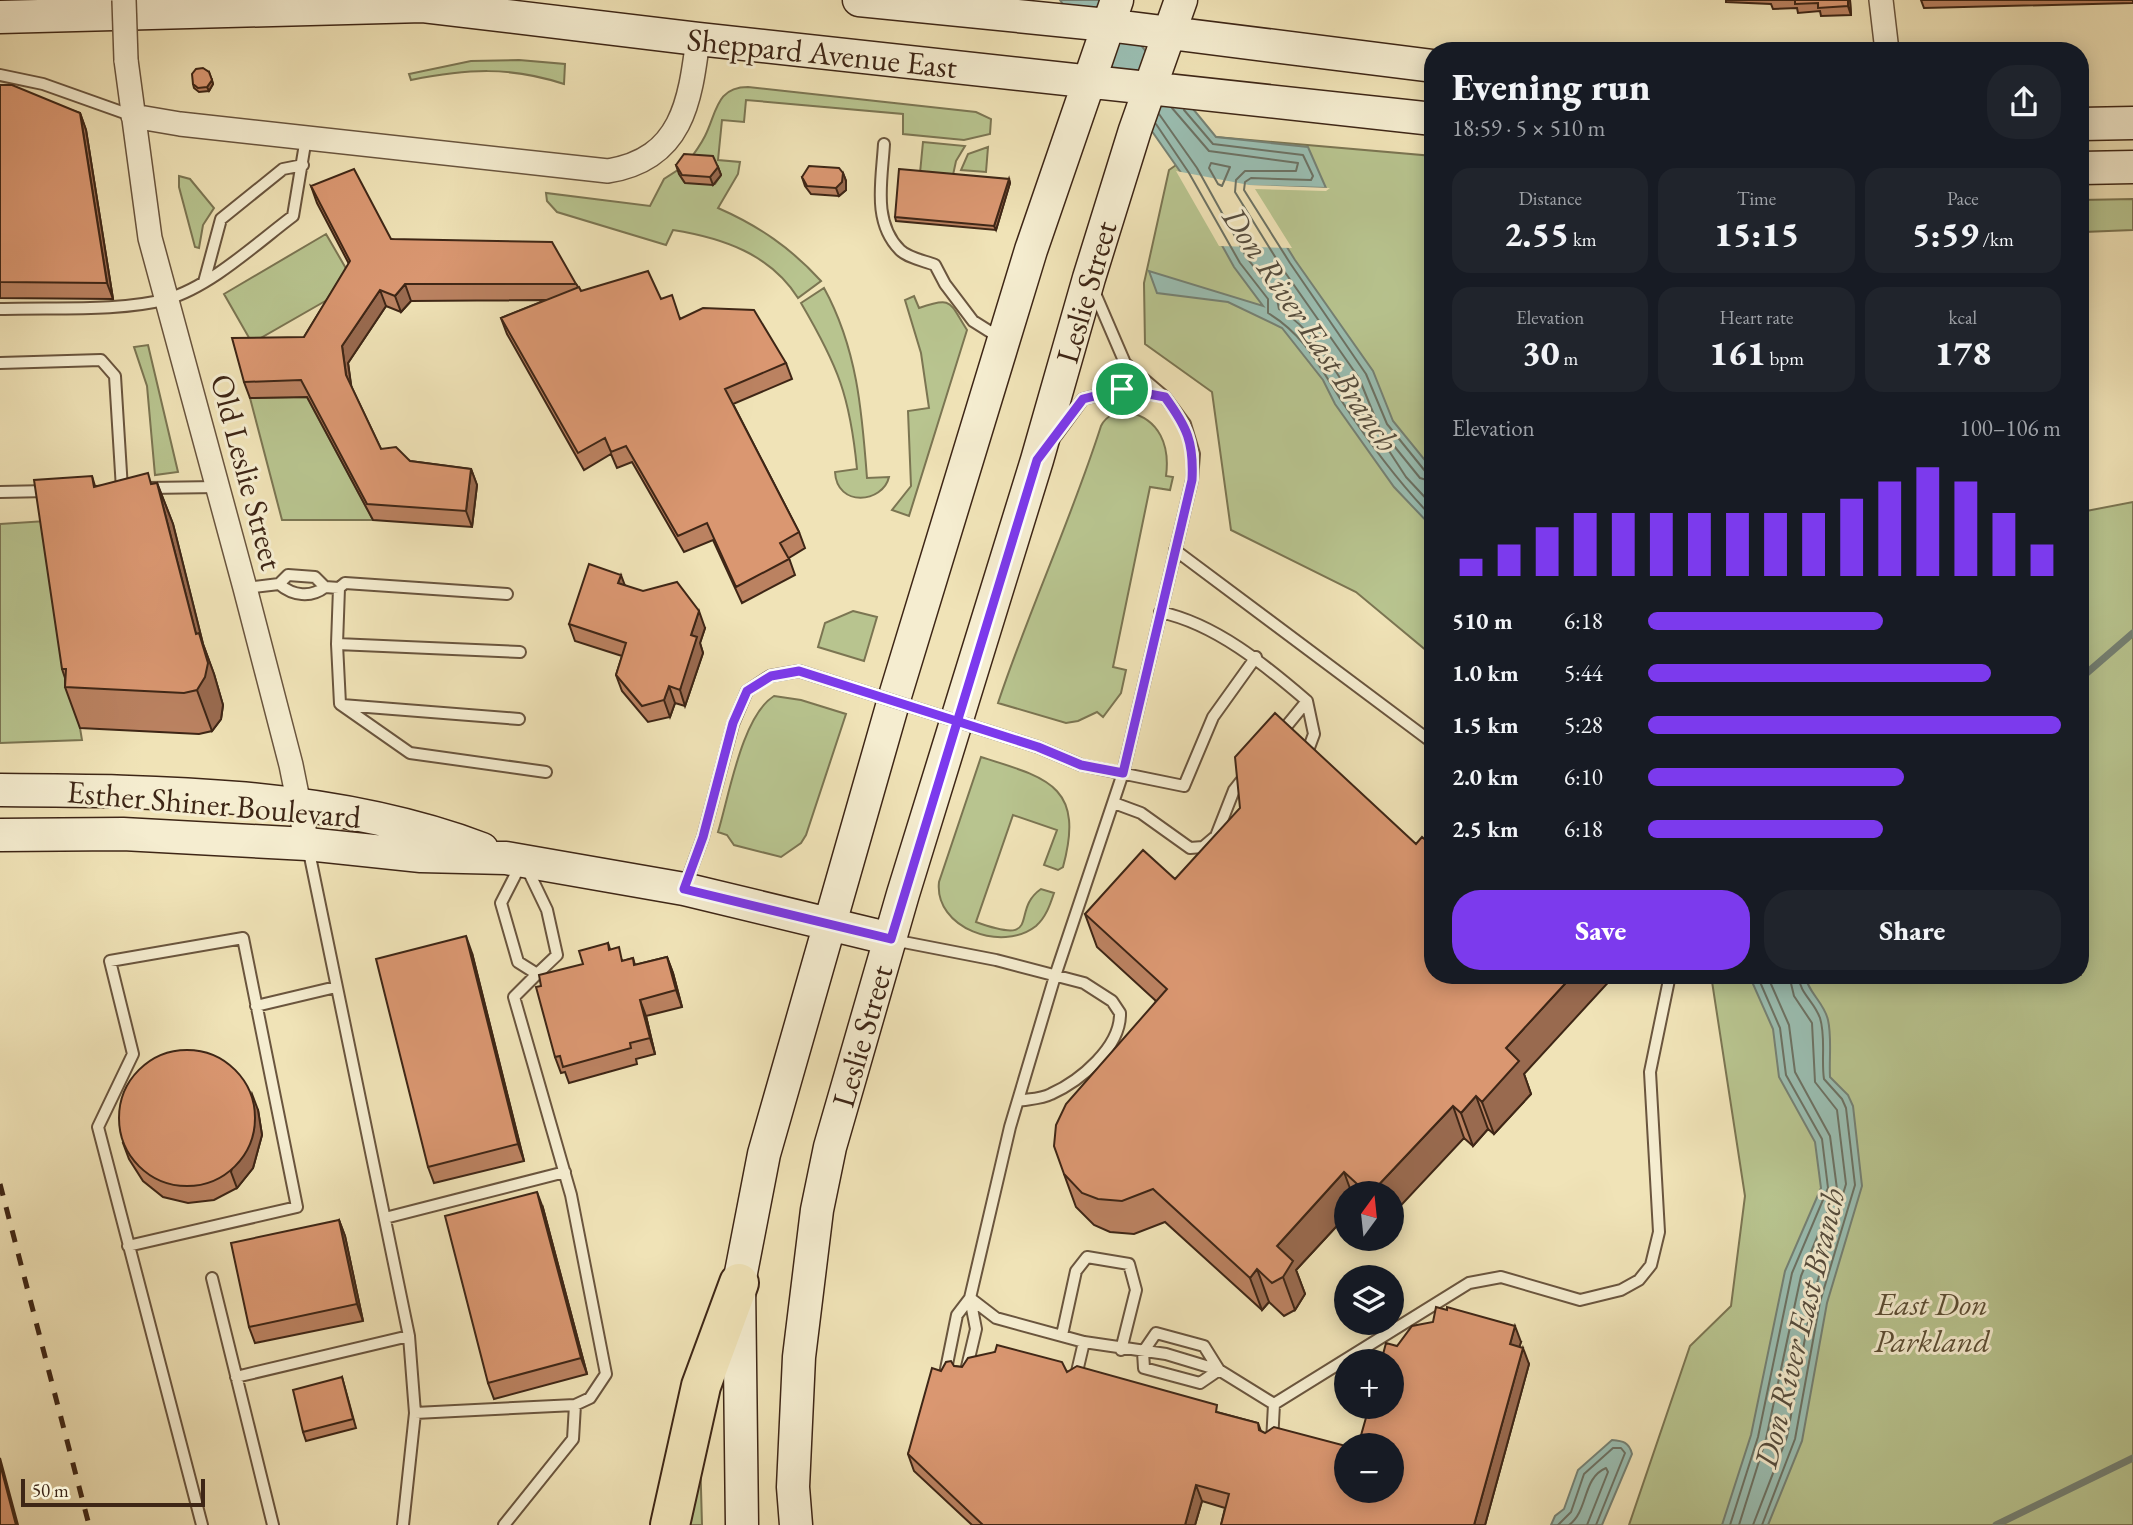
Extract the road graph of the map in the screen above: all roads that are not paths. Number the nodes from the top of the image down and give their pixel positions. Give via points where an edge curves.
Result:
1 (124, 0) edge
2 (859, 0) edge
3 (1181, 0) edge
4 (1881, 0) edge
5 (1112, 12) edge
6 (0, 17) edge
7 (1170, 33) junction
8 (698, 39) junction
9 (1886, 42) edge
10 (1424, 65) edge
11 (0, 75) edge
12 (1088, 81) junction
13 (1149, 89) junction
14 (133, 116) junction
15 (1424, 118) edge
16 (2133, 123) edge
17 (2089, 124) edge
18 (306, 138) junction
19 (884, 144) dead end
20 (303, 165) junction
21 (2133, 167) edge
22 (2089, 168) edge
23 (1089, 278) junction
24 (204, 282) junction
25 (169, 299) junction
26 (0, 309) edge
27 (1004, 340) junction
28 (0, 363) edge
29 (1165, 397) junction
30 (1037, 460) junction
31 (218, 487) junction
32 (108, 489) edge
33 (122, 489) junction
34 (54, 490) edge
35 (0, 492) edge
36 (1175, 550) junction
37 (279, 584) junction
38 (326, 587) junction
39 (245, 588) junction
40 (339, 588) junction
41 (507, 594) dead end
42 (1160, 612) junction
43 (337, 643) junction
44 (520, 652) dead end
45 (1256, 657) junction
46 (1307, 701) junction
47 (340, 705) junction
48 (519, 719) dead end
49 (1424, 736) edge
50 (1275, 741) edge
51 (1307, 753) edge
52 (1251, 770) edge
53 (546, 772) dead end
54 (1123, 773) junction
55 (0, 790) edge
56 (1114, 803) junction
57 (300, 806) junction
58 (0, 835) edge
59 (307, 844) junction
60 (515, 859) junction
61 (684, 889) junction
62 (831, 922) junction
63 (891, 939) junction
64 (537, 974) junction
65 (1055, 976) junction
66 (1668, 984) edge
67 (336, 987) junction
68 (256, 1006) junction
69 (1018, 1101) junction
70 (565, 1172) junction
71 (384, 1218) junction
72 (128, 1246) junction
73 (212, 1278) dead end
74 (739, 1283) junction
75 (970, 1298) junction
76 (1062, 1335) junction
77 (409, 1336) junction
78 (1084, 1342) junction
79 (1121, 1350) junction
80 (1143, 1352) junction
81 (1219, 1370) junction
82 (965, 1376) edge
83 (236, 1377) junction
84 (944, 1380) edge
85 (1075, 1381) edge
86 (1274, 1404) junction
87 (575, 1405) junction
88 (415, 1413) junction
89 (1272, 1442) edge
90 (202, 1525) edge
91 (272, 1525) edge
92 (403, 1525) edge
93 (504, 1525) edge
94 (670, 1525) edge
95 (742, 1525) edge
96 (796, 1525) edge

1 - 14 street, Old Leslie Street, bridge
2 - 5 main road, Sheppard Avenue East
3 - 7 main road, Leslie Street
4 - 9 street
5 - 7 main road, Sheppard Avenue East
5 - 12 main road, Leslie Street
6 - 8 main road, Sheppard Avenue East via 422,6
7 - 10 main road, Sheppard Avenue East
7 - 13 main road, Leslie Street
8 - 12 main road, Sheppard Avenue East
8 - 18 street via 692,91 682,119 664,145 627,168 608,171
11 - 14 lane via 43,84
12 - 13 main road, Sheppard Avenue East
12 - 27 main road, Leslie Street
13 - 15 main road, Sheppard Avenue East
13 - 23 main road, Leslie Street
14 - 18 street
14 - 25 street, Old Leslie Street via 150,238
16 - 17 main road
18 - 20 lane
19 - 27 lane via 880,201 886,230 902,251 935,265 973,321
20 - 24 lane via 293,216
20 - 24 lane via 283,169 221,219
21 - 22 main road
23 - 29 lane via 1125,363
23 - 30 main road, Leslie Street
24 - 25 lane
25 - 26 lane
25 - 31 street, Old Leslie Street
27 - 62 main road, Leslie Street
28 - 33 lane via 101,360 115,376
29 - 30 lane via 1122,389 1083,399
29 - 36 lane via 1185,424 1194,454
30 - 63 main road, Leslie Street
31 - 33 lane
31 - 39 street, Old Leslie Street
32 - 33 lane
34 - 35 lane
36 - 42 lane
36 - 49 lane
37 - 38 lane via 288,592 310,594
37 - 38 lane via 288,576 315,577
37 - 39 lane
38 - 40 lane
39 - 57 street, Old Leslie Street
40 - 41 lane via 345,583
40 - 43 lane
42 - 45 lane via 1179,616
42 - 54 lane
43 - 44 lane
43 - 47 lane
45 - 46 lane
45 - 54 lane via 1213,717 1184,786
46 - 50 lane
46 - 51 lane via 1314,734
47 - 48 lane
47 - 53 lane via 410,752
52 - 56 lane via 1234,790 1216,836 1203,847 1190,848 1141,813
54 - 56 lane
54 - 61 lane, bridge via 1081,765 799,671 771,676 747,691 733,723 703,837
55 - 57 main road, Esther Shiner Boulevard via 135,791
56 - 65 lane
57 - 59 street, Old Leslie Street
57 - 60 main road, Esther Shiner Boulevard via 431,830
58 - 59 main road, Esther Shiner Boulevard via 123,834
59 - 60 main road, Esther Shiner Boulevard via 421,856
59 - 67 lane
60 - 61 main road, Esther Shiner Boulevard
60 - 64 lane via 501,903 518,962
60 - 64 lane via 547,909 557,955
61 - 62 main road, Esther Shiner Boulevard
62 - 63 main road, Esther Shiner Boulevard
62 - 74 main road, Leslie Street via 764,1154
63 - 65 lane
63 - 96 main road, Leslie Street via 830,1147 817,1210 799,1357 793,1487
64 - 70 lane via 514,997
65 - 69 lane
65 - 69 lane via 1084,983 1112,1001 1120,1013 1120,1024 1084,1074 1049,1095
66 - 86 lane via 1650,1072 1659,1232 1651,1265 1639,1280 1621,1290 1580,1300 1501,1277 1469,1283
67 - 68 lane
67 - 71 lane
68 - 72 lane via 297,1207
68 - 72 lane via 243,938 110,961 133,1054 98,1127
69 - 75 lane
70 - 71 lane
70 - 87 lane via 606,1374 590,1398
71 - 77 lane
72 - 90 lane
73 - 83 lane
74 - 94 highway via 701,1385
74 - 95 main road, Leslie Street
75 - 76 lane via 996,1318
75 - 82 lane via 976,1329
75 - 84 lane via 957,1314
76 - 78 lane
76 - 79 lane via 1076,1271 1087,1257 1129,1264 1136,1290
77 - 83 lane
77 - 88 lane
78 - 79 lane
78 - 85 lane
79 - 80 lane
80 - 81 lane
80 - 81 lane via 1144,1368 1200,1383
80 - 81 lane via 1156,1333 1205,1346
81 - 86 lane
83 - 91 lane
86 - 89 lane
87 - 88 lane
87 - 93 lane via 573,1439
88 - 92 lane

